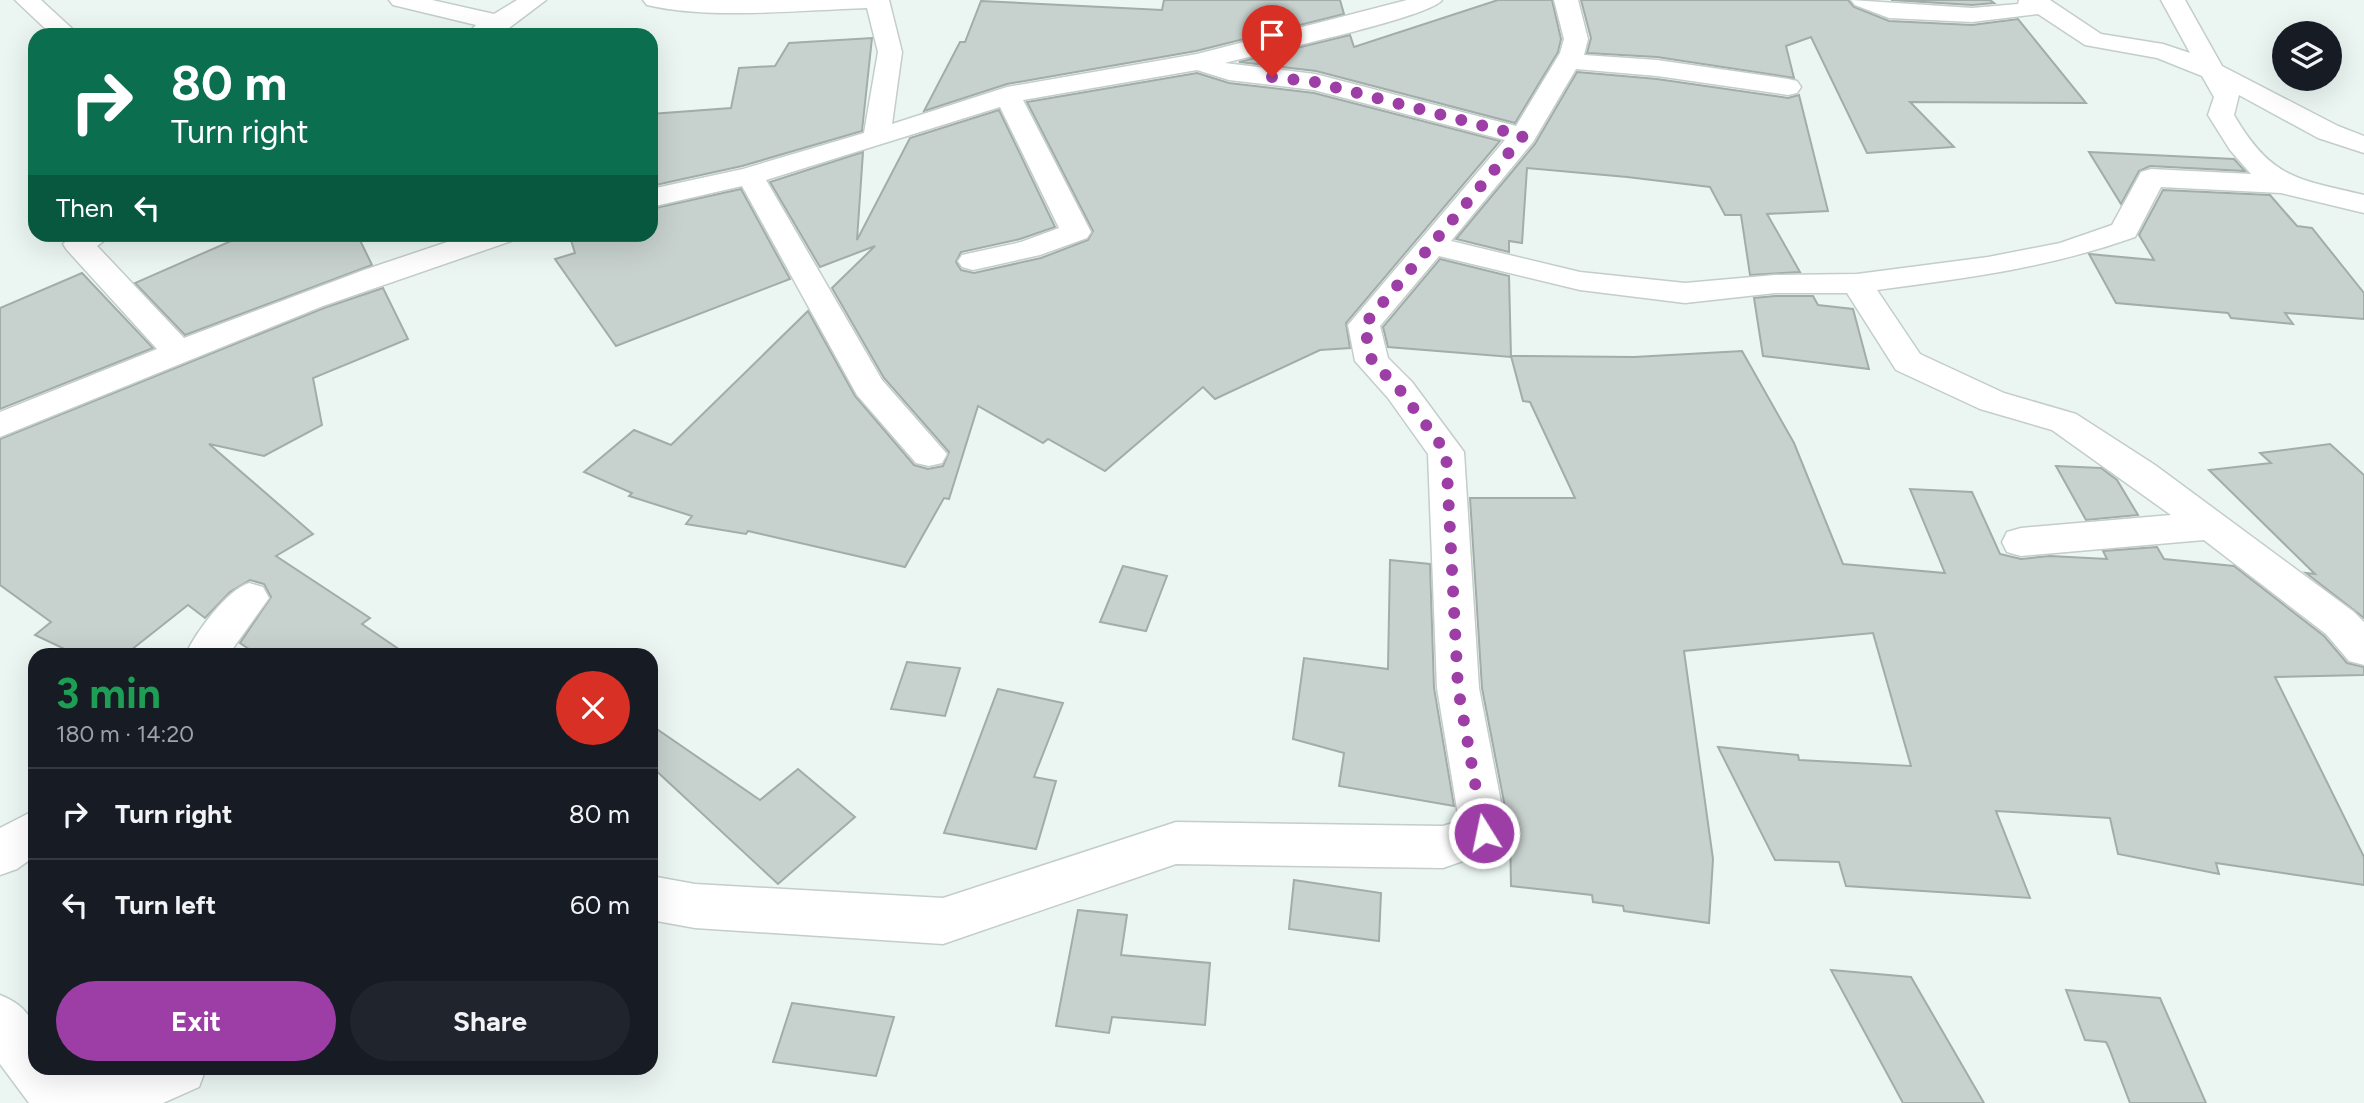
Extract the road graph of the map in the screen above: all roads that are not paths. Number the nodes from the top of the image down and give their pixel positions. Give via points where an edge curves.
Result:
1 (27, 0) edge
2 (401, 0) edge
3 (534, 0) edge
4 (655, 0) edge
5 (876, 0) edge
6 (1430, 0) edge
7 (1566, 0) edge
8 (1863, 0) edge
9 (2032, 0) edge
10 (2173, 0) edge
11 (500, 23) junction
12 (60, 28) edge
13 (490, 28) edge
14 (1569, 61) junction
15 (1197, 62) junction
16 (2214, 72) junction
17 (1788, 87) dead end
18 (1007, 95) junction
19 (877, 136) junction
20 (1523, 136) junction
21 (2364, 145) edge
22 (750, 176) junction
23 (2281, 184) junction
24 (658, 196) edge
25 (2364, 204) edge
26 (82, 242) edge
27 (456, 242) edge
28 (1432, 245) junction
29 (420, 248) edge
30 (973, 261) dead end
31 (1857, 283) junction
32 (179, 353) junction
33 (0, 425) edge
34 (929, 454) dead end
35 (2211, 526) junction
36 (2021, 542) dead end
37 (249, 598) dead end
38 (211, 648) edge
39 (2364, 649) edge
40 (28, 835) edge
41 (0, 854) edge
42 (658, 899) edge
43 (0, 1020) edge
44 (28, 1059) edge
45 (39, 1075) edge
46 (165, 1075) edge

1 - 12 street
2 - 11 street
3 - 11 street
4 - 5 street via 694,5
5 - 19 street via 890,52
6 - 15 street
7 - 14 street via 1576,39
8 - 9 street via 1889,11 1972,15 2029,10
9 - 16 street via 2094,40 2163,51
10 - 16 street
11 - 13 street
14 - 17 street
14 - 20 street
15 - 18 street
15 - 20 street via 1229,72 1315,82
16 - 21 street via 2328,132
16 - 23 street via 2227,97 2221,115 2229,132 2263,172
18 - 19 street
18 - 30 street via 1076,232 1030,249
19 - 22 street
20 - 28 street
22 - 24 street
22 - 34 street via 869,387
23 - 25 street
23 - 31 street via 2151,178 2124,231 2067,251
26 - 32 street via 78,244
27 - 29 street
28 - 31 street via 1580,281 1685,293 1775,284
28 - 42 street via 1364,325 1372,361 1446,452 1458,688 1484,833 1443,847 1176,843 943,921 695,906
29 - 32 street
31 - 35 street via 1908,362 1992,401 2064,422
32 - 33 street
35 - 36 street
35 - 39 street via 2340,623
37 - 38 street
40 - 41 street
43 - 44 street
45 - 46 street via 45,1083 141,1086

